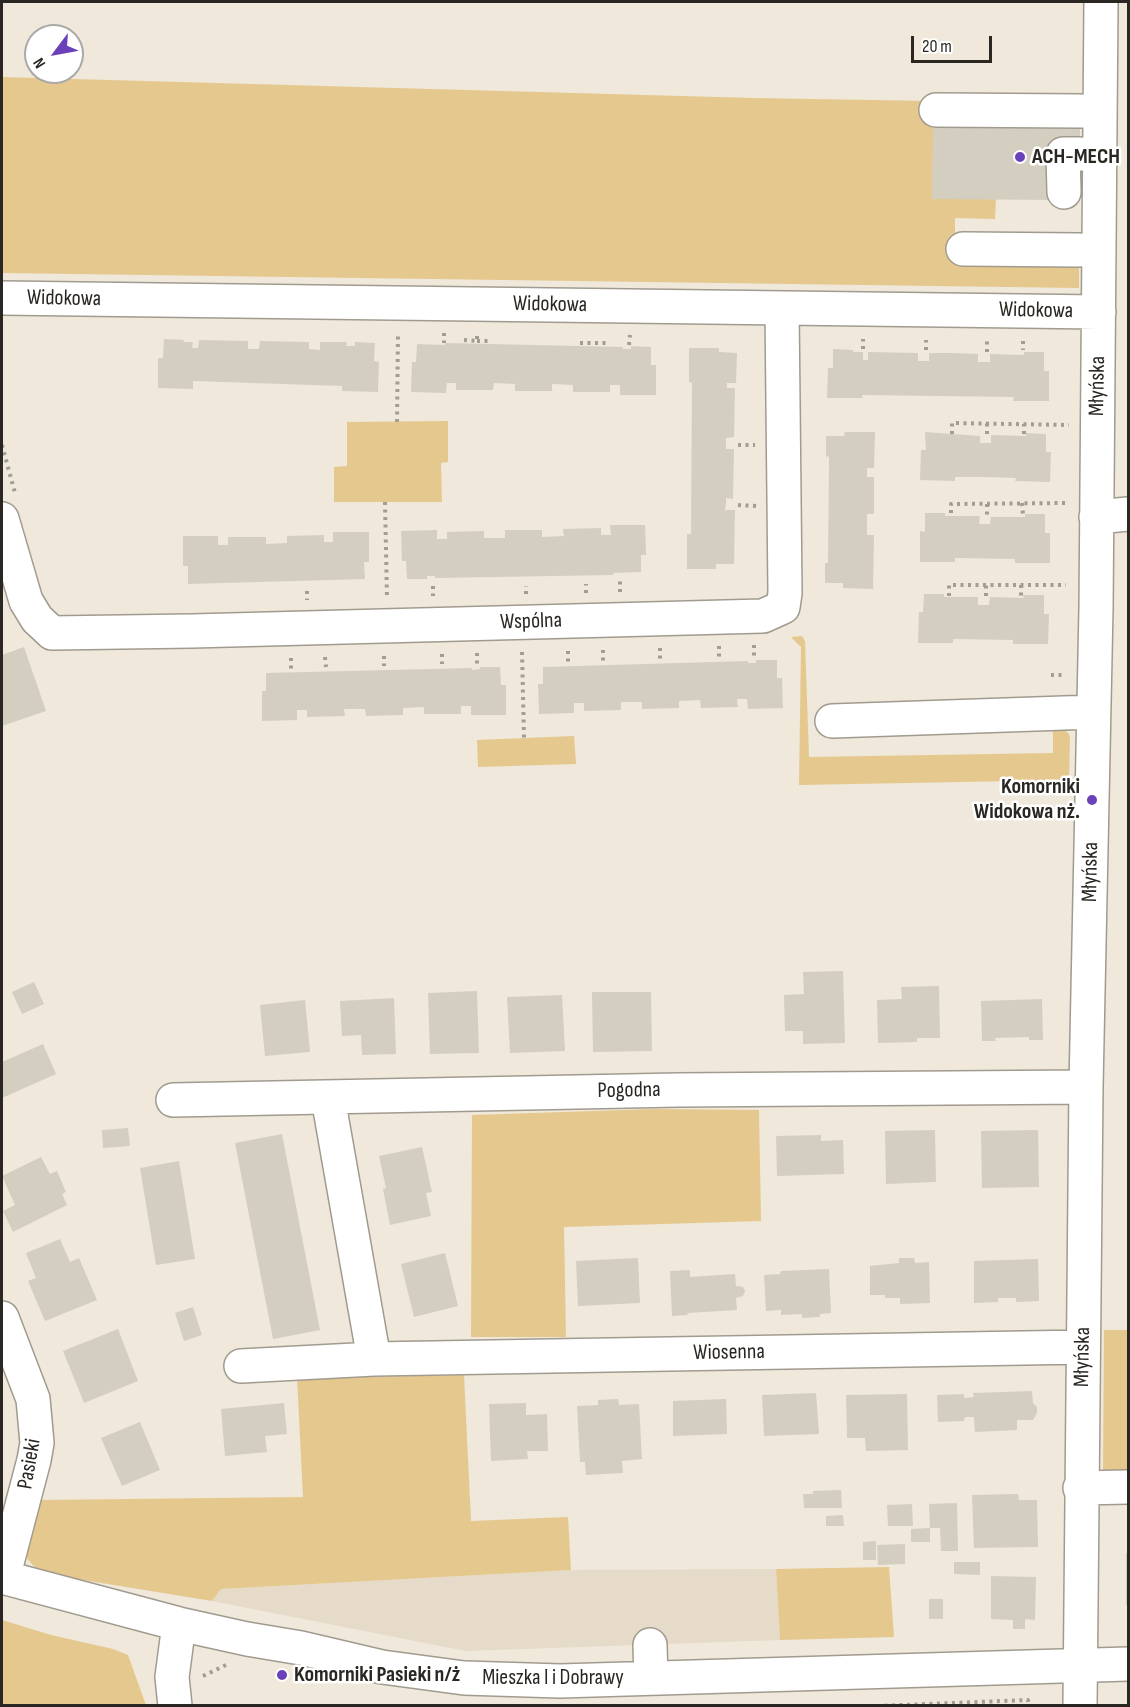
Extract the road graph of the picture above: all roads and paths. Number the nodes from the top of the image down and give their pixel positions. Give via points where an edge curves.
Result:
1 (1101, 2) edge
2 (936, 110) dead end
3 (1081, 111) dead end
4 (1080, 154) dead end
5 (1064, 192) dead end
6 (1102, 244) edge
7 (963, 249) dead end
8 (2, 298) edge
9 (782, 308) junction
10 (1099, 312) junction
11 (398, 329) dead end
12 (477, 340) dead end
13 (490, 341) dead end
14 (580, 343) dead end
15 (607, 344) dead end
16 (397, 422) dead end
17 (987, 423) junction
18 (1024, 424) junction
19 (1070, 424) dead end
20 (952, 434) dead end
21 (987, 434) dead end
22 (1024, 434) dead end
23 (738, 445) dead end
24 (748, 445) dead end
25 (385, 502) dead end
26 (987, 504) junction
27 (1023, 504) junction
28 (738, 505) dead end
29 (747, 506) dead end
30 (1083, 510) junction
31 (951, 513) dead end
32 (1128, 514) edge
33 (987, 515) dead end
34 (1023, 515) dead end
35 (2, 519) edge
36 (9, 572) edge
37 (986, 585) junction
38 (1021, 585) junction
39 (1068, 585) dead end
40 (949, 596) dead end
41 (986, 596) dead end
42 (1021, 596) dead end
43 (387, 600) dead end
44 (1051, 675) dead end
45 (1069, 675) dead end
46 (1093, 712) junction
47 (832, 721) dead end
48 (1086, 1087) junction
49 (328, 1098) junction
50 (173, 1100) dead end
51 (2, 1318) edge
52 (1083, 1347) junction
53 (374, 1359) junction
54 (241, 1366) dead end
55 (1128, 1487) edge
56 (1080, 1488) junction
57 (2, 1577) edge
58 (179, 1624) junction
59 (650, 1645) dead end
60 (1128, 1664) edge
61 (1080, 1665) junction
62 (651, 1678) junction
63 (1028, 1703) edge
64 (175, 1706) edge
65 (877, 1706) edge
66 (1080, 1706) edge

1 - 6 street, Młyńska
2 - 3 street
4 - 5 street via 1063,154
6 - 7 street
6 - 10 street, Młyńska
8 - 9 street, Widokowa
9 - 10 street, Widokowa
9 - 36 street, Wspólna via 785,593 783,607 763,616 51,633 37,620
10 - 30 street, Młyńska
11 - 16 path
12 - 13 path
14 - 15 path
17 - 18 path
17 - 20 path via 952,423
17 - 21 path
18 - 19 path
18 - 22 path
23 - 24 path
25 - 43 path
26 - 27 path
26 - 31 path via 951,504
26 - 33 path
27 - 30 path
27 - 34 path
28 - 29 path
30 - 32 street
30 - 46 street, Młyńska
35 - 36 street, Wspólna
37 - 38 path
37 - 40 path via 949,585
37 - 41 path
38 - 39 path
38 - 42 path
44 - 45 path
46 - 47 street
46 - 48 street, Młyńska
48 - 49 street, Pogodna
48 - 52 street, Młyńska
49 - 50 street, Pogodna
49 - 53 street
51 - 57 street, Pasieki via 33,1399 37,1443
52 - 53 street, Wiosenna
52 - 56 street, Młyńska
53 - 54 street, Wiosenna
55 - 56 street
56 - 61 street, Młyńska
57 - 58 street, Mieszka I i Dobrawy
58 - 62 street, Mieszka I i Dobrawy via 421,1673 464,1678 532,1681
58 - 64 street via 172,1677
59 - 62 street
60 - 61 street, Mieszka I i Dobrawy
61 - 62 street, Mieszka I i Dobrawy
61 - 66 street, Młyńska
63 - 65 path

